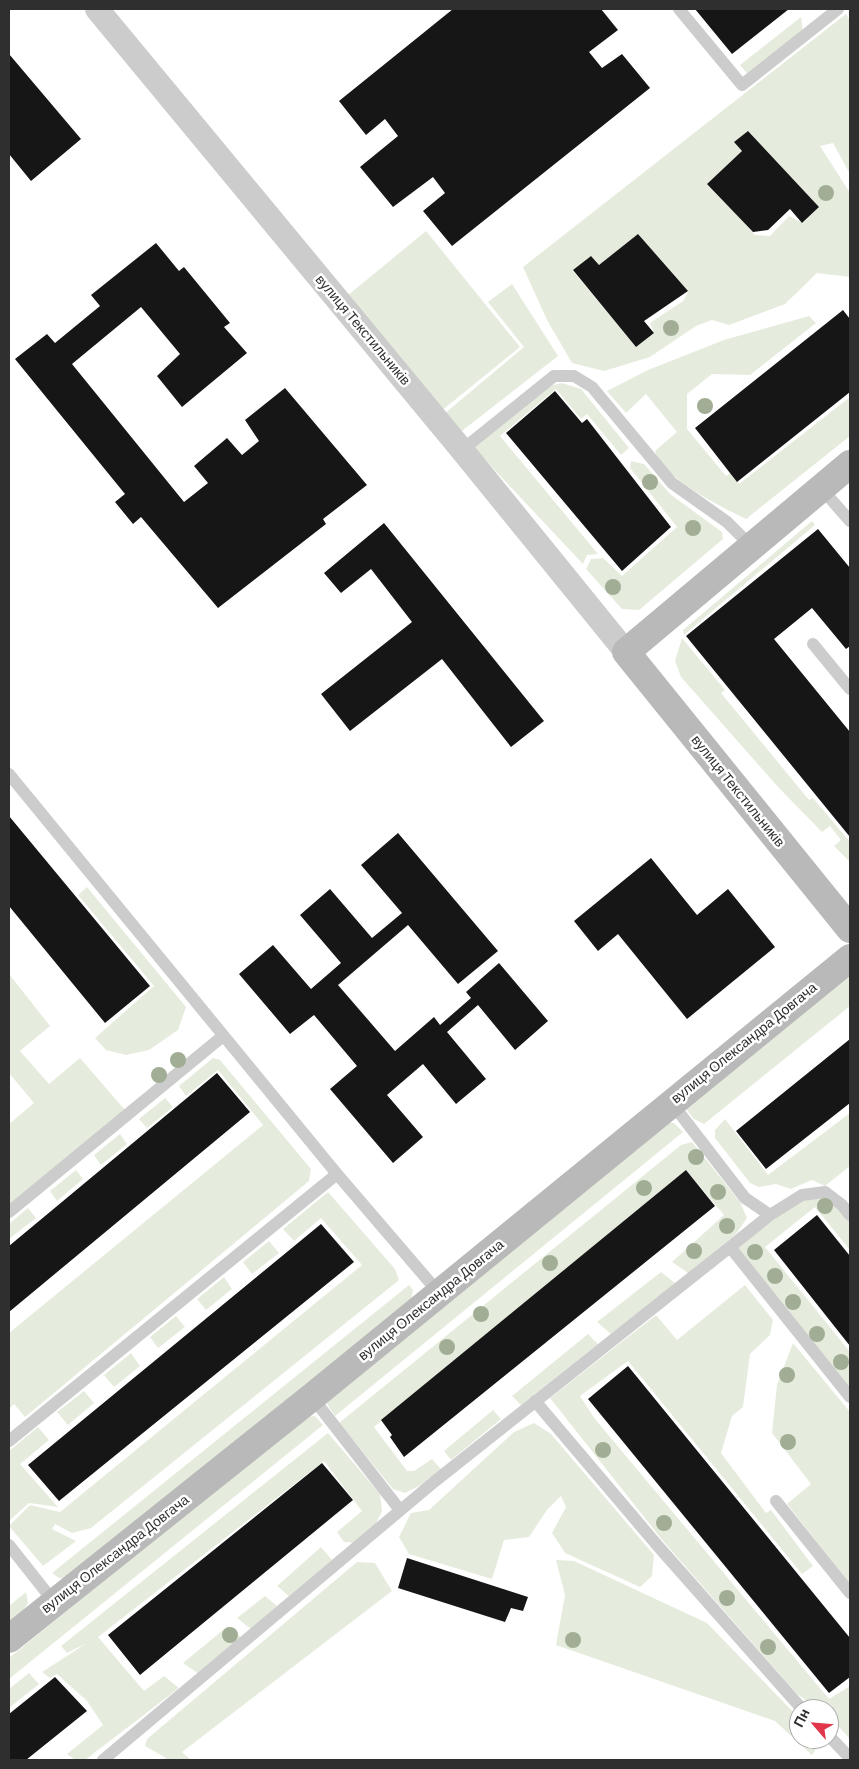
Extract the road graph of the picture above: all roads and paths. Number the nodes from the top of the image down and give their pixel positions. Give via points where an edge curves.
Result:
1 (98, 9) edge
2 (679, 9) edge
3 (838, 9) edge
4 (462, 450) junction
5 (850, 464) edge
6 (822, 488) junction
7 (850, 522) edge
8 (751, 546) junction
9 (812, 644) dead end
10 (626, 652) junction
11 (850, 689) edge
12 (9, 774) edge
13 (850, 929) edge
14 (850, 958) edge
15 (223, 1036) junction
16 (671, 1102) junction
17 (337, 1174) junction
18 (9, 1212) edge
19 (770, 1215) junction
20 (850, 1215) edge
21 (730, 1247) junction
22 (439, 1293) junction
23 (312, 1397) junction
24 (850, 1397) edge
25 (535, 1401) junction
26 (9, 1441) edge
27 (776, 1501) dead end
28 (400, 1510) junction
29 (9, 1546) edge
30 (850, 1593) edge
31 (54, 1602) junction
32 (9, 1639) edge
33 (793, 1699) edge
34 (839, 1746) edge
35 (850, 1758) edge
36 (103, 1760) edge

1 - 4 street, вулиця Текстильників
2 - 3 lane via 742,85
4 - 8 lane via 554,376 574,376 592,387 672,483 727,522
4 - 10 street, вулиця Текстильників
5 - 6 street
6 - 7 lane
6 - 8 street
8 - 10 street
9 - 11 lane
10 - 13 street, вулиця Текстильників
12 - 15 lane
14 - 16 street, вулиця Олександра Довгача
15 - 17 lane
15 - 18 lane
16 - 19 lane via 745,1198
16 - 22 street, вулиця Олександра Довгача
17 - 22 lane
17 - 26 lane
19 - 20 lane via 802,1195 825,1192
19 - 21 lane
21 - 24 lane
21 - 25 lane
22 - 23 street, вулиця Олександра Довгача
23 - 28 lane
23 - 31 street, вулиця Олександра Довгача
25 - 28 lane
25 - 33 lane
27 - 30 lane
28 - 36 lane
29 - 31 lane
31 - 32 street, вулиця Олександра Довгача
34 - 35 lane

